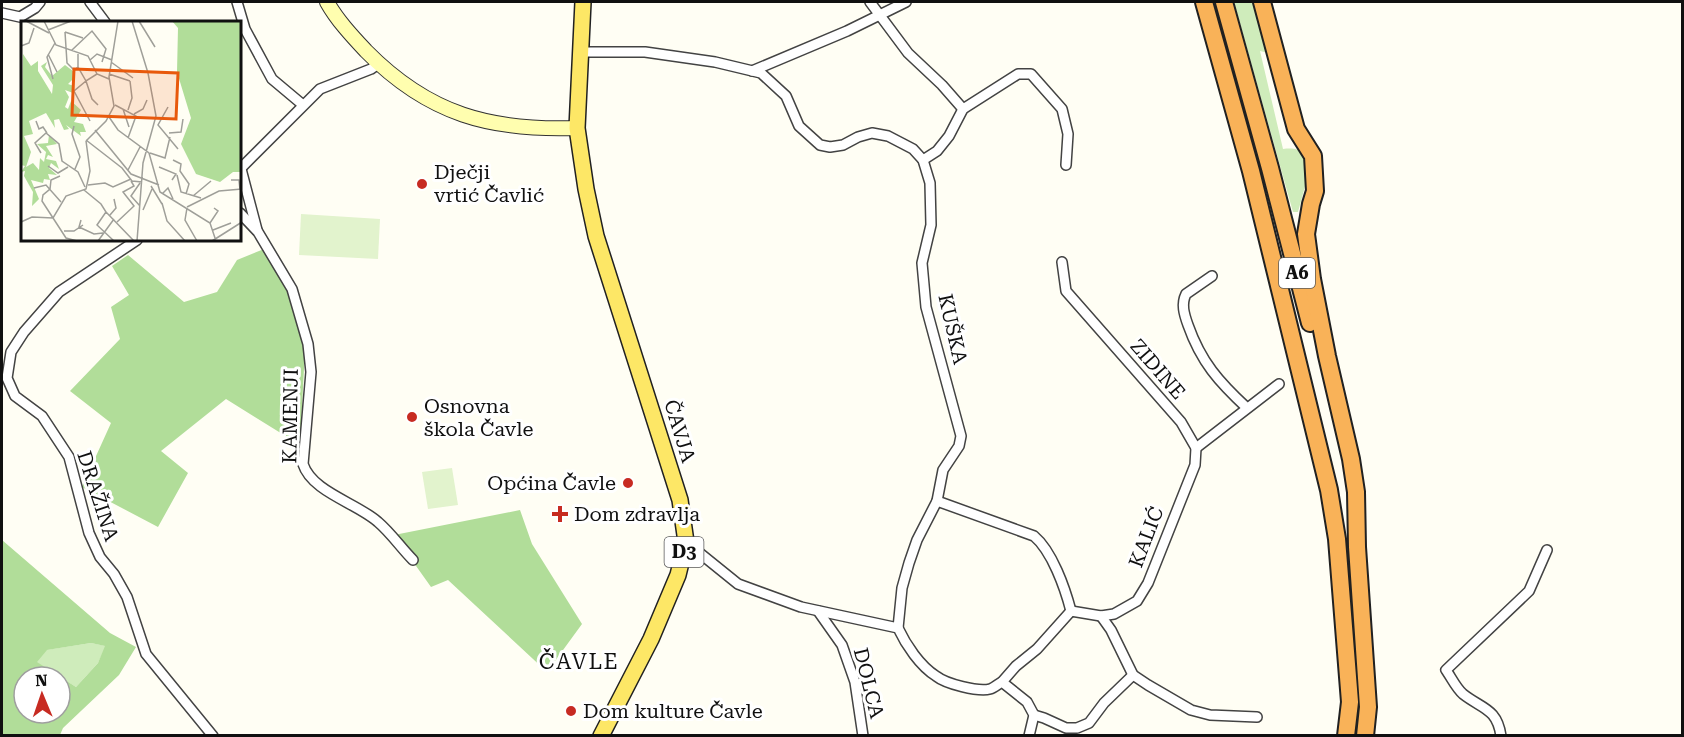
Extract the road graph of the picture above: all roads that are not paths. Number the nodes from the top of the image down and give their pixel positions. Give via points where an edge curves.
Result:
1 (40, 2) edge
2 (90, 2) edge
3 (237, 2) edge
4 (327, 2) edge
5 (583, 2) edge
6 (870, 2) edge
7 (906, 2) edge
8 (1193, 2) edge
9 (1204, 2) edge
10 (1224, 2) edge
11 (1262, 2) edge
12 (2, 14) edge
13 (880, 14) junction
14 (104, 21) edge
15 (581, 52) junction
16 (378, 64) junction
17 (752, 71) junction
18 (303, 105) junction
19 (963, 109) junction
20 (578, 128) junction
21 (923, 160) junction
22 (1066, 165) dead end
23 (242, 168) edge
24 (242, 173) edge
25 (242, 215) edge
26 (258, 232) junction
27 (134, 242) edge
28 (1062, 262) dead end
29 (1212, 276) dead end
30 (1287, 314) junction
31 (1279, 384) dead end
32 (1247, 408) junction
33 (1196, 448) junction
34 (937, 501) junction
35 (686, 542) junction
36 (1357, 547) junction
37 (1547, 550) dead end
38 (413, 560) dead end
39 (819, 611) junction
40 (1071, 611) junction
41 (1101, 616) junction
42 (898, 628) junction
43 (1133, 675) junction
44 (1002, 682) junction
45 (1034, 715) junction
46 (1257, 717) dead end
47 (213, 735) edge
48 (600, 735) edge
49 (863, 735) edge
50 (1029, 735) edge
51 (1346, 735) edge
52 (1365, 735) edge
53 (1501, 735) edge

1 - 12 street via 20,17
2 - 14 street
3 - 18 street via 272,79
4 - 16 main road via 350,35
5 - 15 main road, D3
6 - 13 street
7 - 13 street
8 - 30 highway via 1266,267
9 - 30 highway, A6
10 - 36 highway, A6 via 1311,327 1344,467
11 - 36 highway via 1296,129 1313,156 1315,191 1306,234 1327,356 1351,459
13 - 17 street
13 - 19 street via 908,53
15 - 17 street via 645,52
15 - 20 main road, ČAVJA / D3
16 - 18 street via 320,89
16 - 20 main road via 410,90 471,118 503,126
17 - 21 street via 761,73 786,96 799,126 820,145 843,145 873,133 913,149
18 - 23 street
19 - 21 street via 949,136
19 - 22 street via 1018,74 1031,74 1062,109 1068,134
20 - 35 main road, ČAVJA / D3 via 596,236 680,500
21 - 34 street, KUŠKA via 932,205 922,264 926,307 961,436 943,470
24 - 26 street, KAMENJI
25 - 26 street, KAMENJI
26 - 38 street, KAMENJI via 292,289 308,344 309,412 303,464 306,473 379,523
27 - 47 street, DRAŽINA via 59,292 11,352 7,378 15,396 42,416 69,457 89,533 100,558 127,597 146,654
28 - 33 street, ZIDINE via 1066,291 1181,422
29 - 32 street, ZIDINE via 1186,294 1184,315 1204,362
30 - 51 highway, A6 via 1337,539 1350,702
31 - 32 street
32 - 33 street
33 - 41 street, KALIĆ via 1195,465 1148,583 1137,602
34 - 40 street via 1034,536 1043,544
34 - 42 street, KUŠKA via 909,562
35 - 39 street via 738,584
35 - 48 main road, ČAVJA / D3 via 678,575 651,639
36 - 52 highway, A6 via 1368,707
37 - 53 street via 1529,591 1446,670 1461,692 1499,722
39 - 42 street
39 - 49 street, DOLCA via 842,645 855,682
40 - 41 street, KALIĆ
40 - 44 street
41 - 43 street
42 - 44 street via 905,642 936,676 981,690
43 - 45 street via 1089,723 1077,728 1066,728
43 - 46 street via 1191,710
44 - 45 street via 1027,702
45 - 50 street

